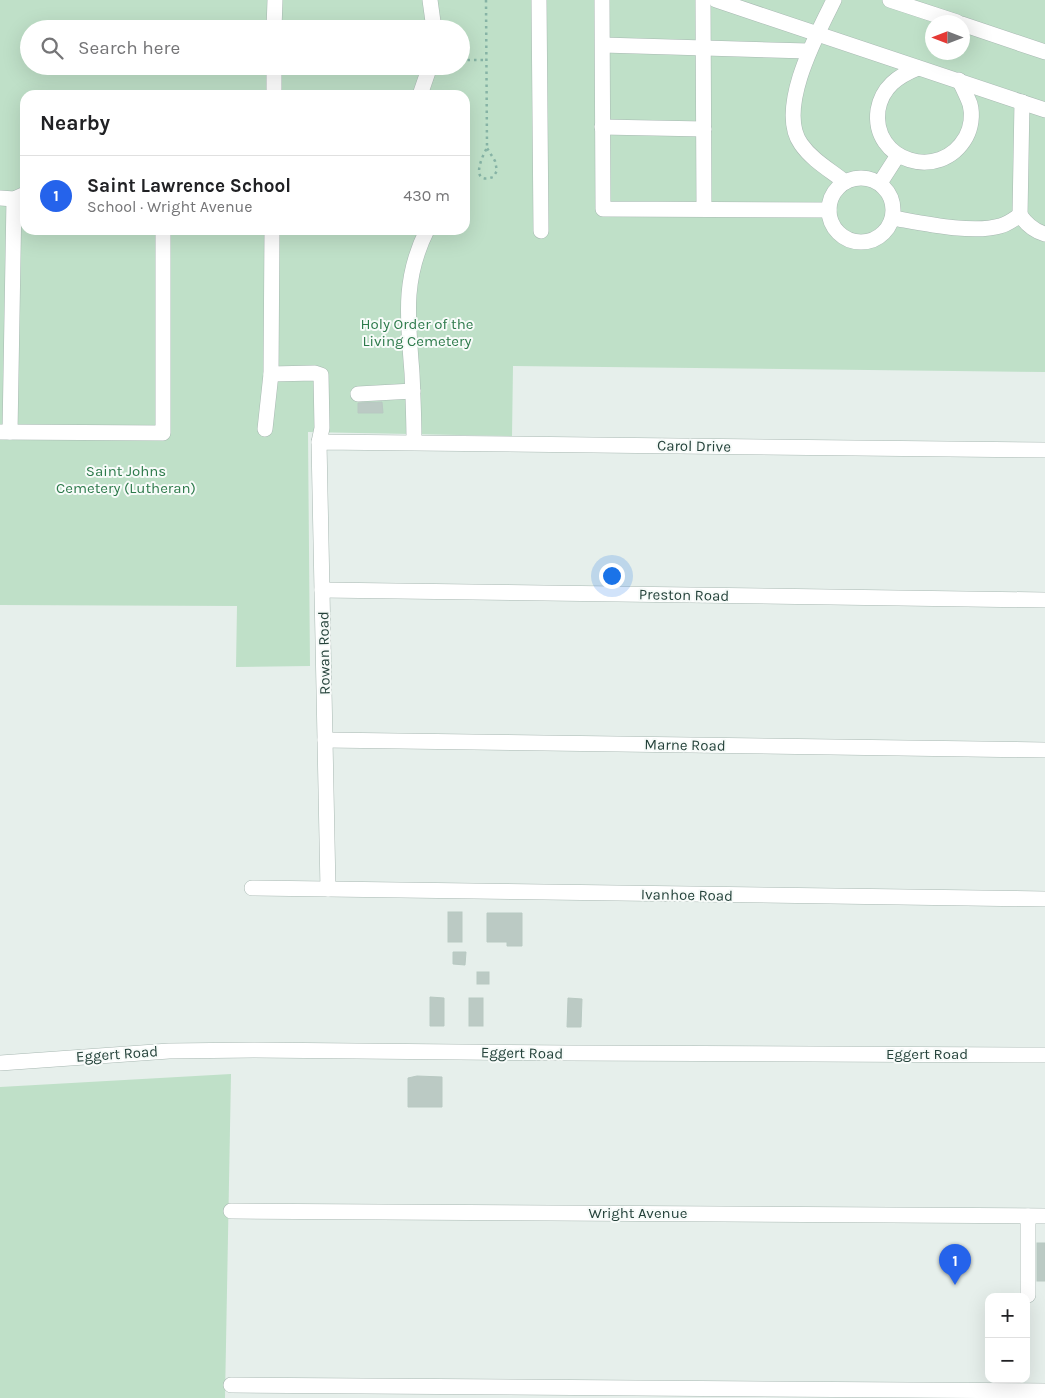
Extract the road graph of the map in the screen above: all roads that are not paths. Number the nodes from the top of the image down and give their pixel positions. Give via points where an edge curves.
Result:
1 (275, 0) edge
2 (430, 0) edge
3 (539, 0) edge
4 (602, 0) edge
5 (703, 0) edge
6 (716, 0) edge
7 (834, 0) edge
8 (890, 0) edge
9 (936, 15) edge
10 (274, 20) edge
11 (433, 20) edge
12 (970, 27) edge
13 (817, 33) junction
14 (603, 45) junction
15 (702, 48) junction
16 (808, 51) junction
17 (1045, 52) edge
18 (918, 68) junction
19 (274, 75) edge
20 (427, 75) edge
21 (959, 80) junction
22 (274, 90) edge
23 (422, 90) edge
24 (1022, 102) junction
25 (1045, 110) edge
26 (602, 127) junction
27 (704, 128) junction
28 (898, 155) junction
29 (845, 182) junction
30 (880, 183) junction
31 (13, 197) edge
32 (704, 209) junction
33 (829, 210) junction
34 (1020, 215) junction
35 (893, 218) junction
36 (541, 231) dead end
37 (1045, 234) edge
38 (163, 235) edge
39 (272, 235) edge
40 (422, 235) edge
41 (6, 284) edge
42 (271, 374) junction
43 (413, 391) junction
44 (358, 394) dead end
45 (265, 429) dead end
46 (5, 432) edge
47 (319, 442) junction
48 (414, 442) junction
49 (1045, 450) edge
50 (322, 590) junction
51 (1045, 600) edge
52 (325, 740) junction
53 (1045, 750) edge
54 (252, 888) dead end
55 (328, 889) junction
56 (1045, 899) edge
57 (1045, 1055) edge
58 (0, 1063) edge
59 (231, 1211) dead end
60 (1028, 1216) junction
61 (1045, 1216) edge
62 (1028, 1293) edge
63 (231, 1386) dead end
64 (1045, 1391) edge

1 - 10 street
2 - 11 street
3 - 36 street
4 - 14 street
5 - 15 street
6 - 13 street
7 - 13 street
8 - 9 street
12 - 17 street
13 - 16 street
13 - 18 street
14 - 15 street
14 - 26 street
15 - 16 street
15 - 27 street
16 - 29 street via 794,103 795,131 813,157
18 - 21 street
18 - 28 street via 894,81 880,101 879,125 883,137
19 - 22 street
20 - 23 street
21 - 24 street
21 - 28 street via 970,105 972,119 962,145 939,161 911,161
24 - 25 street
24 - 34 street
26 - 27 street
26 - 32 street via 603,209
27 - 32 street
28 - 30 street
29 - 30 street via 866,178
29 - 33 street via 833,194
30 - 35 street via 889,192
31 - 41 street
32 - 33 street
33 - 35 street via 839,234 858,242 877,239
34 - 35 street via 998,227 986,228 939,226
34 - 37 street via 1033,229
38 - 46 street via 163,433
39 - 42 street
40 - 43 street via 408,295
41 - 46 street
42 - 45 street
42 - 47 street, Rowan Road via 321,375
43 - 44 street
43 - 48 street
47 - 48 street, Carol Drive
47 - 50 street, Rowan Road
48 - 49 street, Carol Drive
50 - 51 street, Preston Road
50 - 52 street, Rowan Road
52 - 53 street, Marne Road
52 - 55 street, Rowan Road
54 - 55 street, Ivanhoe Road
55 - 56 street, Ivanhoe Road
57 - 58 street, Eggert Road via 169,1050
59 - 60 street, Wright Avenue
60 - 61 street, Wright Avenue
60 - 62 street
63 - 64 street

